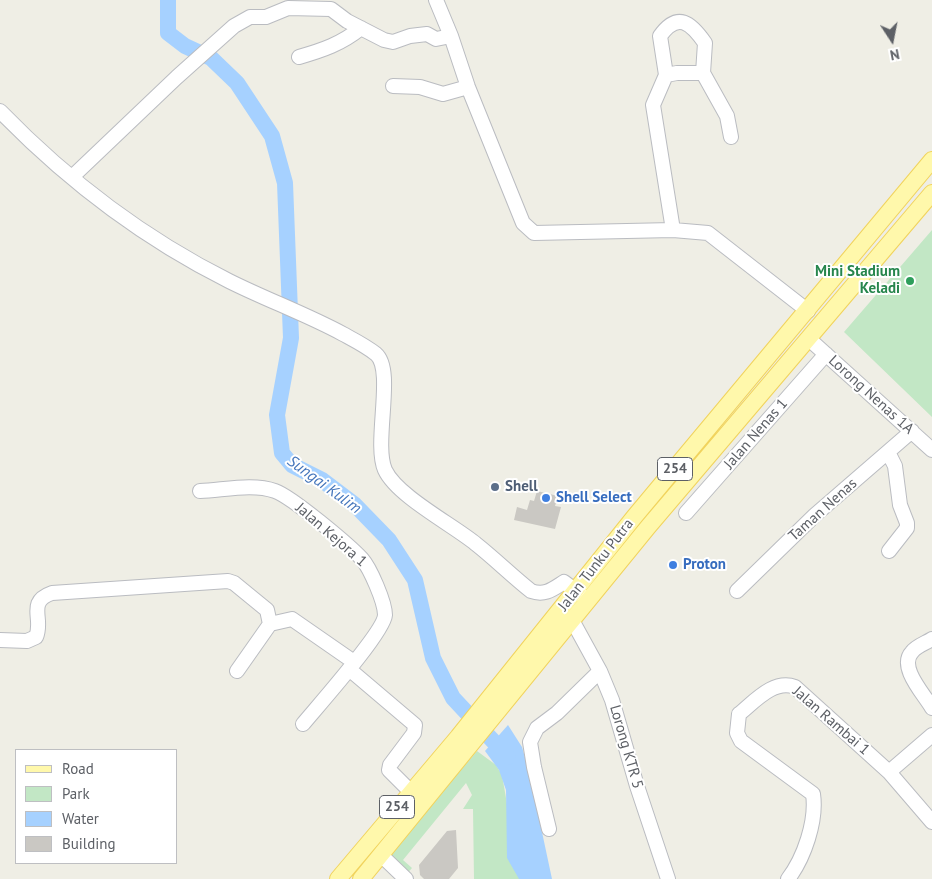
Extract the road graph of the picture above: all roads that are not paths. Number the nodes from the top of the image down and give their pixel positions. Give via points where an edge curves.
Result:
1 (436, 0) edge
2 (330, 5) edge
3 (361, 28) junction
4 (451, 36) junction
5 (299, 57) dead end
6 (703, 73) junction
7 (666, 75) junction
8 (393, 86) dead end
9 (468, 87) junction
10 (0, 111) edge
11 (730, 137) dead end
12 (932, 160) edge
13 (72, 177) junction
14 (932, 193) edge
15 (673, 230) junction
16 (811, 306) junction
17 (809, 339) junction
18 (776, 348) junction
19 (826, 354) junction
20 (912, 431) junction
21 (932, 450) edge
22 (888, 452) junction
23 (200, 491) dead end
24 (686, 513) dead end
25 (889, 551) dead end
26 (737, 592) dead end
27 (582, 596) junction
28 (572, 620) junction
29 (270, 624) junction
30 (932, 639) edge
31 (0, 640) edge
32 (351, 666) junction
33 (236, 670) dead end
34 (600, 671) junction
35 (932, 708) edge
36 (303, 724) dead end
37 (932, 735) edge
38 (464, 742) junction
39 (889, 772) junction
40 (410, 791) junction
41 (932, 822) edge
42 (550, 829) dead end
43 (377, 831) junction
44 (398, 834) junction
45 (381, 855) junction
46 (354, 859) junction
47 (404, 878) edge
48 (338, 879) edge
49 (361, 879) edge
50 (668, 879) edge
51 (788, 879) edge

1 - 4 street
2 - 3 street via 347,21
2 - 13 street via 288,8 266,17 250,16 234,26
3 - 4 street via 393,42 427,34 436,38
3 - 5 street via 330,48
4 - 9 street
6 - 7 street
6 - 7 street via 705,43 686,23 678,21 667,26 660,36
6 - 11 street via 727,116
7 - 15 street via 653,104
8 - 9 street via 420,86 443,94
9 - 15 street via 523,223 534,233
10 - 13 street
12 - 16 main road, Jalan Tunku Putra / 254
13 - 27 street via 147,235 228,281 308,315 378,355 384,368 381,448 385,469 400,488 475,543 531,591 540,594 564,582
14 - 17 main road, Jalan Tunku Putra / 254
15 - 16 street via 708,233
16 - 17 main road via 807,326
16 - 18 main road, Jalan Tunku Putra / 254
17 - 18 main road via 793,340
17 - 19 street, Lorong Nenas 1A
17 - 27 main road, Jalan Tunku Putra / 254
18 - 27 main road, Jalan Tunku Putra / 254 via 635,516
19 - 20 street, Lorong Nenas 1A
19 - 24 street, Jalan Nenas 1
20 - 21 street, Lorong Nenas 1A
20 - 22 street, Taman Nenas
22 - 25 street via 895,466 900,505 907,523 907,528
22 - 26 street, Taman Nenas via 815,515
23 - 32 street, Jalan Kejora 1 via 255,487 276,491 362,558 370,569 385,616
27 - 28 main road, Jalan Tunku Putra / 254
27 - 38 main road, Jalan Tunku Putra / 254 via 489,698
28 - 34 street, Lorong KTR 5
28 - 38 main road, Jalan Tunku Putra / 254 via 502,708
29 - 31 street via 267,610 234,583 226,581 52,593 44,596 38,604 36,637 27,641
29 - 32 street via 292,619
29 - 33 street
30 - 35 street via 912,651 908,660 909,671
32 - 36 street, Jalan Kejora 1
32 - 40 street via 415,725 414,733 389,770
34 - 42 street via 537,728 530,742
34 - 50 street, Lorong KTR 5
37 - 39 street
38 - 40 main road, Jalan Tunku Putra / 254
38 - 44 main road, Jalan Tunku Putra / 254
39 - 41 street, Jalan Rambai 1
39 - 51 street, Jalan Rambai 1 via 795,687 786,683 777,685 739,714 737,733 741,741 813,794 804,848
40 - 43 main road, Jalan Tunku Putra / 254
43 - 44 main road via 386,838
43 - 46 main road, Jalan Tunku Putra / 254
44 - 45 main road, Jalan Tunku Putra / 254
45 - 46 main road via 374,852
45 - 47 street
45 - 49 main road, Jalan Tunku Putra / 254
46 - 48 main road, Jalan Tunku Putra / 254

